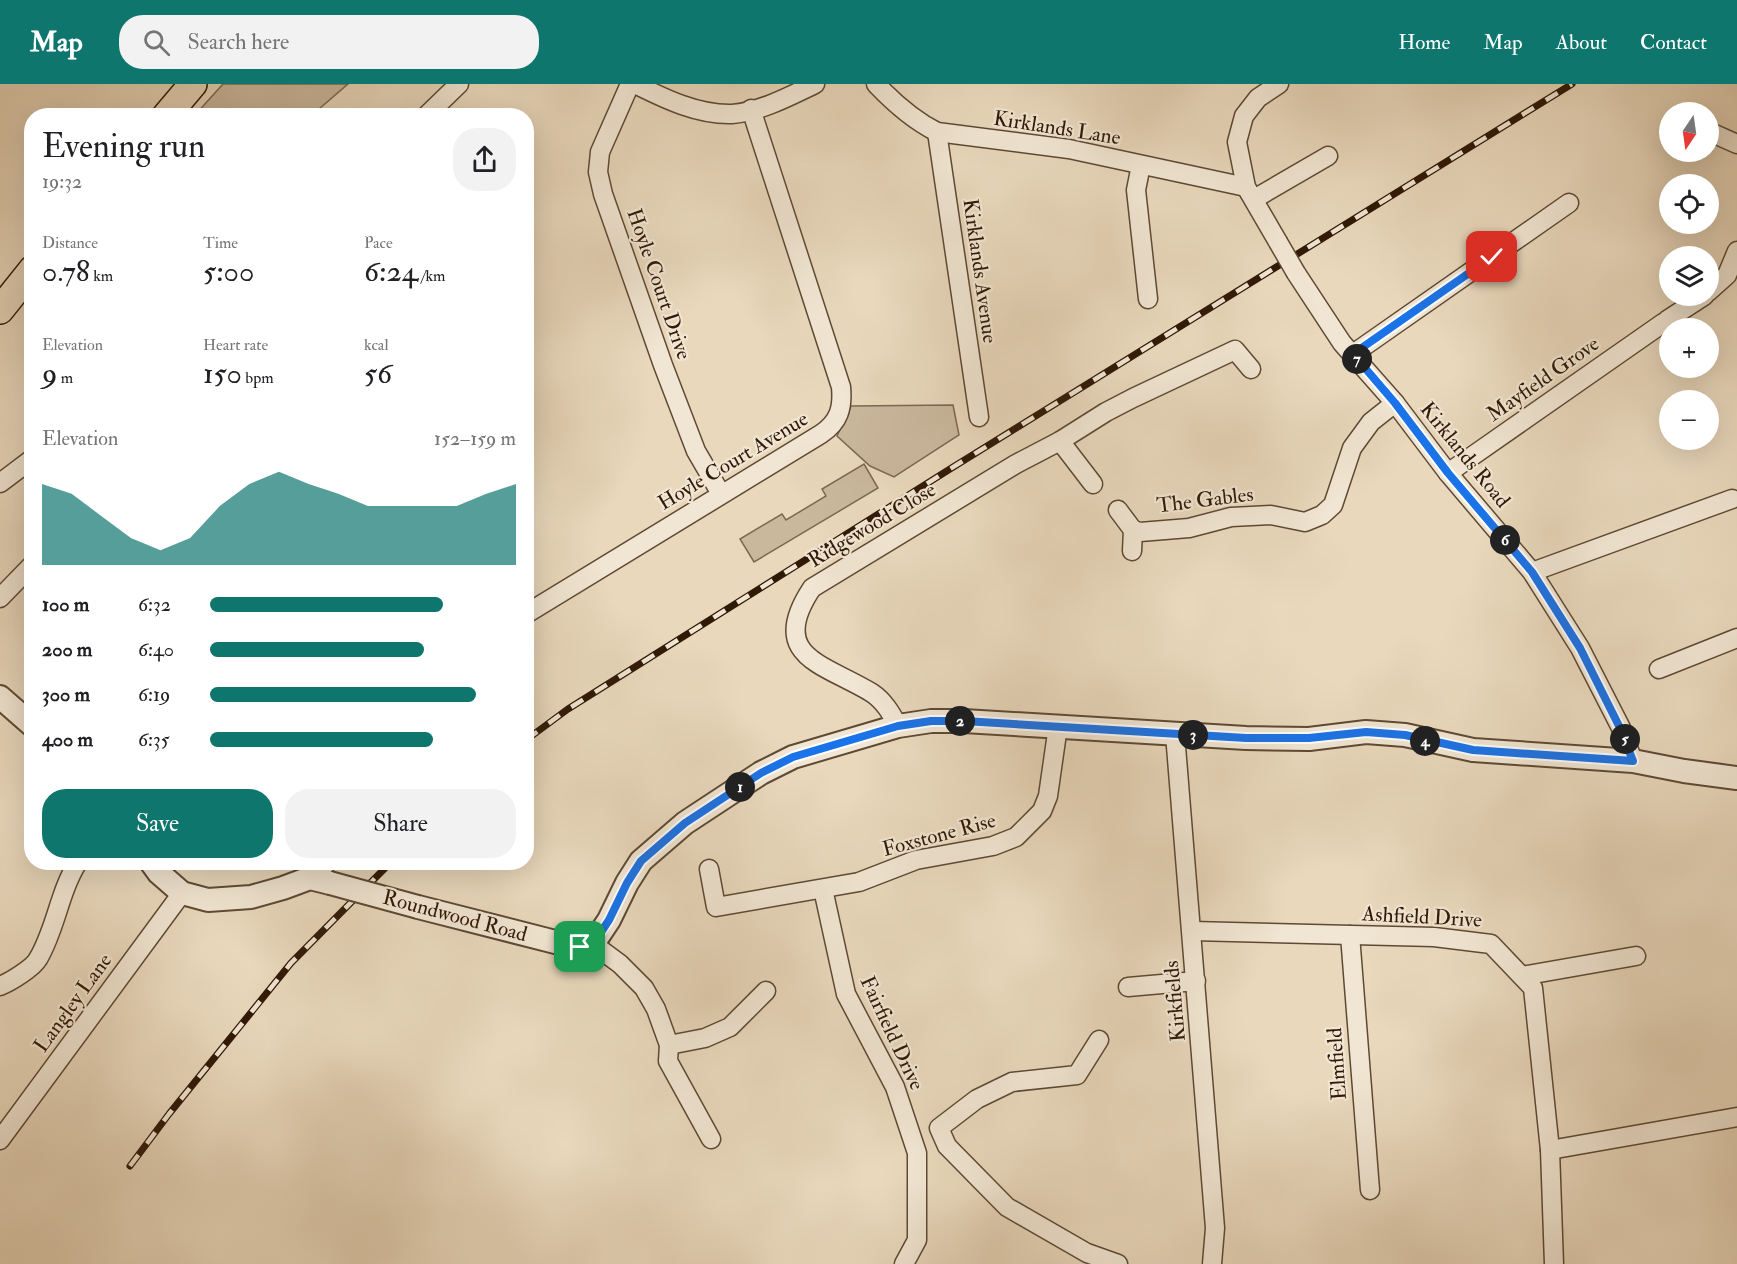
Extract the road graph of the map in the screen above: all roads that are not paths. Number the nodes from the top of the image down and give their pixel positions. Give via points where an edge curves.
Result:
1 (193, 84) edge
2 (459, 84) edge
3 (630, 84) edge
4 (635, 84) edge
5 (815, 84) edge
6 (876, 84) edge
7 (1279, 84) edge
8 (173, 108) edge
9 (434, 108) edge
10 (751, 110) junction
11 (937, 132) junction
12 (1719, 136) edge
13 (1737, 144) edge
14 (1328, 156) dead end
15 (1141, 165) junction
16 (1250, 193) junction
17 (1569, 203) dead end
18 (1736, 255) edge
19 (24, 280) edge
20 (1719, 282) edge
21 (1148, 299) dead end
22 (1688, 306) edge
23 (0, 310) edge
24 (1353, 354) junction
25 (1251, 369) dead end
26 (1395, 403) junction
27 (979, 417) dead end
28 (1060, 441) junction
29 (24, 469) edge
30 (1448, 473) junction
31 (0, 483) edge
32 (1093, 484) dead end
33 (721, 494) junction
34 (1732, 499) dead end
35 (1118, 510) dead end
36 (1133, 530) junction
37 (1132, 551) dead end
38 (1532, 572) junction
39 (24, 573) edge
40 (0, 598) edge
41 (534, 609) edge
42 (1737, 638) edge
43 (1659, 669) dead end
44 (0, 697) edge
45 (24, 718) edge
46 (898, 726) junction
47 (1058, 726) junction
48 (1175, 734) junction
49 (1633, 761) junction
50 (1737, 778) edge
51 (74, 870) edge
52 (157, 870) edge
53 (709, 870) dead end
54 (322, 874) edge
55 (823, 889) junction
56 (182, 893) junction
57 (1192, 931) junction
58 (1350, 935) junction
59 (593, 944) junction
60 (1636, 956) dead end
61 (1522, 976) junction
62 (1196, 981) junction
63 (0, 986) edge
64 (1128, 987) dead end
65 (766, 992) dead end
66 (1099, 1040) dead end
67 (669, 1045) junction
68 (1737, 1117) edge
69 (711, 1139) dead end
70 (0, 1140) edge
71 (1550, 1150) junction
72 (1370, 1190) dead end
73 (904, 1264) edge
74 (1118, 1264) edge
75 (1212, 1264) edge
76 (1554, 1264) edge

1 - 8 main road
2 - 9 street
3 - 33 street, Hoyle Court Drive via 600,152 598,172 696,451
4 - 10 street via 712,113
5 - 10 street
6 - 11 street, Kirklands Lane via 894,104
7 - 16 street, Kirklands Road via 1258,98 1244,116 1237,142
10 - 33 street, Hoyle Court Avenue via 841,387 843,405 829,429
11 - 15 street, Kirklands Lane via 1069,149
11 - 27 street, Kirklands Avenue
12 - 13 street
14 - 16 street
15 - 16 street, Kirklands Lane
15 - 21 street via 1136,190
16 - 24 street, Kirklands Road, bridge via 1296,273
17 - 24 street
18 - 20 street
19 - 23 main road
22 - 30 street, Mayfield Grove
24 - 26 street, Kirklands Road
25 - 28 street, Ridgewood Close via 1235,350 1133,398
26 - 30 street, Kirklands Road
26 - 36 street, The Gables via 1371,422 1352,448 1333,505 1322,515 1305,522 1253,515 1189,528
28 - 32 street
28 - 46 street, Ridgewood Close via 827,577 812,588 800,606 795,636 807,656 873,694 887,707
29 - 31 street
30 - 38 street, Kirklands Road
33 - 41 street, Hoyle Court Avenue
34 - 38 street
35 - 36 street, The Gables
36 - 37 street, The Gables
38 - 49 street, Kirklands Road via 1580,648
39 - 40 street
42 - 43 street
44 - 45 street
46 - 47 street via 931,721
46 - 59 street via 793,757 761,773 685,823 641,861
47 - 48 street
47 - 55 street, Foxstone Rise via 1048,795 1042,811 1017,837 993,846 916,860 859,882
48 - 49 street via 1309,738 1366,732 1405,735 1473,750
48 - 57 street, Kirkfields
49 - 50 street
51 - 63 street via 38,961
52 - 56 street, Roundwood Road
53 - 55 street, Foxstone Rise via 716,907
54 - 56 street, Roundwood Road via 251,897 208,900
54 - 59 street, Roundwood Road, bridge via 418,907 563,944
55 - 73 street, Fairfield Drive via 846,994 895,1087 917,1153 917,1240
56 - 70 street, Langley Lane
57 - 58 street, Ashfield Drive
57 - 62 street, Kirkfields
58 - 61 street, Ashfield Drive via 1491,944
58 - 72 street, Elmfield
59 - 67 street via 644,988
60 - 61 street
61 - 71 street, Ashfield Drive via 1533,988
62 - 64 street
62 - 75 street, Kirkfields via 1215,1228
65 - 67 street via 729,1027 705,1038
66 - 74 street via 1077,1075 1012,1082 977,1099 939,1128 947,1146 1007,1207 1087,1253
67 - 69 street via 668,1061
68 - 71 street
71 - 76 street, Ashfield Drive

